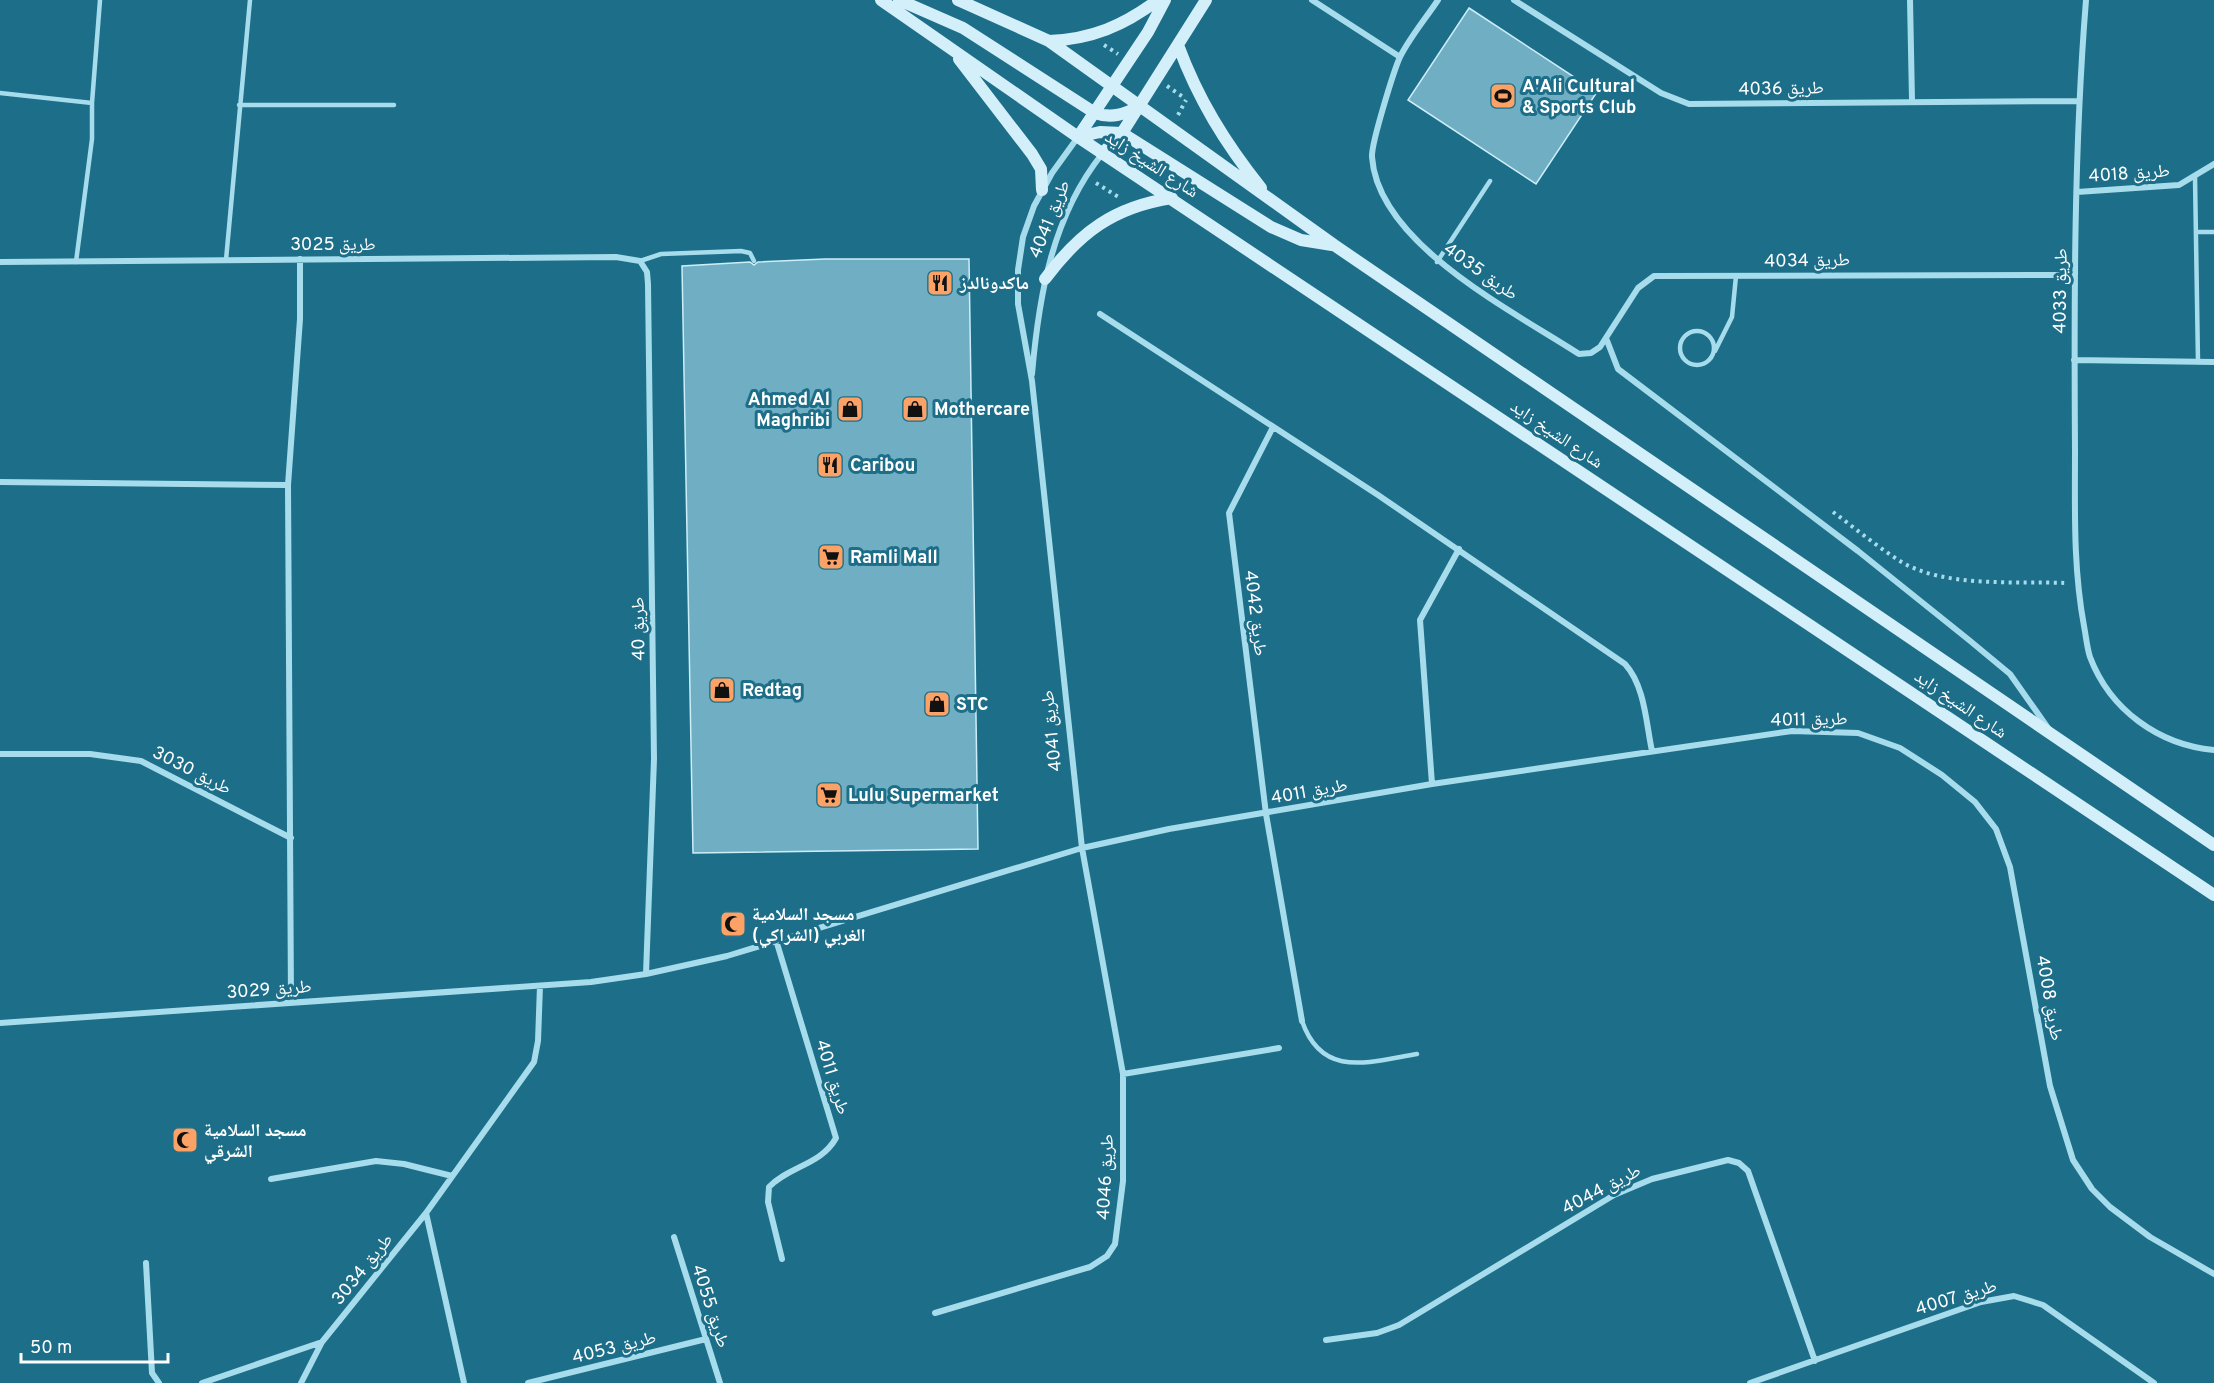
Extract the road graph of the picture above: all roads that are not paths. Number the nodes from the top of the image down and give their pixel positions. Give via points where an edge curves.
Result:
1 (100, 0) edge
2 (250, 0) edge
3 (881, 0) edge
4 (899, 0) edge
5 (958, 0) edge
6 (1158, 0) edge
7 (1166, 0) edge
8 (1206, 0) edge
9 (1312, 0) edge
10 (1438, 0) edge
11 (1514, 0) edge
12 (1910, 0) edge
13 (2086, 0) edge
14 (1049, 41) junction
15 (1178, 45) junction
16 (951, 48) junction
17 (1400, 57) junction
18 (1112, 87) junction
19 (0, 93) edge
20 (1912, 100) junction
21 (2078, 101) junction
22 (92, 103) junction
23 (239, 105) junction
24 (394, 105) dead end
25 (1140, 106) junction
26 (1095, 113) junction
27 (1122, 134) junction
28 (1078, 137) junction
29 (1102, 154) junction
30 (2214, 165) edge
31 (2195, 177) junction
32 (1490, 181) dead end
33 (1042, 190) junction
34 (2077, 192) junction
35 (1172, 198) junction
36 (1271, 200) junction
37 (2196, 232) junction
38 (2214, 232) edge
39 (1334, 245) junction
40 (300, 259) junction
41 (226, 260) junction
42 (640, 261) junction
43 (754, 261) dead end
44 (0, 262) edge
45 (76, 262) junction
46 (1437, 262) junction
47 (2075, 275) junction
48 (1736, 276) junction
49 (1045, 279) junction
50 (1100, 314) dead end
51 (1606, 338) junction
52 (1579, 354) joint
53 (1714, 354) junction
54 (2074, 360) junction
55 (2198, 362) junction
56 (2214, 362) edge
57 (1032, 381) junction
58 (1273, 428) junction
59 (0, 482) edge
60 (288, 484) junction
61 (1459, 549) junction
62 (1858, 733) joint
63 (2054, 736) junction
64 (2214, 750) edge
65 (1652, 751) junction
66 (0, 754) edge
67 (1432, 784) junction
68 (1266, 814) junction
69 (291, 838) junction
70 (2214, 845) edge
71 (1082, 848) junction
72 (2214, 895) edge
73 (776, 940) junction
74 (646, 974) junction
75 (540, 986) junction
76 (291, 1003) junction
77 (1302, 1021) joint
78 (0, 1023) edge
79 (1279, 1048) dead end
80 (1417, 1054) dead end
81 (1123, 1074) junction
82 (452, 1176) junction
83 (272, 1179) dead end
84 (426, 1213) junction
85 (674, 1237) dead end
86 (782, 1259) dead end
87 (146, 1263) dead end
88 (2214, 1274) edge
89 (935, 1313) dead end
90 (706, 1339) junction
91 (1326, 1340) dead end
92 (322, 1342) junction
93 (1815, 1361) junction
94 (159, 1383) edge
95 (202, 1383) edge
96 (301, 1383) edge
97 (464, 1383) edge
98 (528, 1383) edge
99 (720, 1383) edge
100 (1750, 1383) edge
101 (2154, 1383) edge

1 - 22 lane
2 - 23 lane
3 - 16 main road, شارع الشيخ زايد
4 - 26 main road via 963,28
5 - 14 main road, شارع الشيخ زايد
6 - 14 main road via 1109,31 1080,39
7 - 18 main road, طريق 4041
8 - 15 main road, طريق 4041
9 - 17 street
10 - 17 street, طريق 4035
11 - 20 street, طريق 4036 via 1661,93 1689,104
12 - 20 street
13 - 21 street, طريق 4033
14 - 18 main road, شارع الشيخ زايد
15 - 25 main road, طريق 4041
15 - 36 main road via 1194,87 1219,132
16 - 28 main road, شارع الشيخ زايد
16 - 33 main road via 1032,154 1041,169
17 - 46 street, طريق 4035 via 1372,154 1374,174 1382,196 1399,222
18 - 25 main road, شارع الشيخ زايد
18 - 26 main road, طريق 4041
19 - 22 lane
20 - 21 street, طريق 4036
21 - 34 street, طريق 4033
22 - 45 lane via 92,139
23 - 24 lane
23 - 41 lane
25 - 26 main road via 1123,115
25 - 27 main road, طريق 4041
25 - 36 main road, شارع الشيخ زايد
26 - 28 main road, طريق 4041
27 - 28 main road via 1100,132
27 - 29 main road, طريق 4041
27 - 39 main road via 1271,227 1301,240
28 - 29 main road, شارع الشيخ زايد
28 - 33 street, طريق 4041
29 - 35 main road, شارع الشيخ زايد
29 - 49 street, طريق 4041 via 1077,189
30 - 31 street, طريق 4018
31 - 34 street, طريق 4018 via 2162,188
31 - 37 lane
32 - 46 lane
33 - 57 street, طريق 4041 via 1023,237 1018,270 1018,303
34 - 47 street, طريق 4033
35 - 49 main road via 1123,209 1104,221 1073,246
35 - 72 main road, شارع الشيخ زايد
36 - 39 main road, شارع الشيخ زايد
37 - 38 lane
37 - 55 lane
39 - 63 main road, شارع الشيخ زايد
40 - 41 street, طريق 3025
40 - 42 street, طريق 3025 via 616,257
40 - 60 street via 300,319
41 - 45 street, طريق 3025
42 - 43 lane via 661,254 746,251
42 - 74 street, طريق 40 via 648,284 654,759
44 - 45 street, طريق 3025
46 - 52 street, طريق 4035
47 - 48 street, طريق 4034
47 - 54 street, طريق 4033
48 - 51 street, طريق 4034 via 1654,276 1638,288
48 - 53 lane via 1732,317
49 - 57 street, طريق 4041
50 - 58 street
51 - 52 street, طريق 4034 via 1596,351
51 - 63 street via 1618,369 1643,390 1858,551 2010,674
53 - 53 lane via 1713,340 1702,331 1689,333 1680,343 1681,356 1692,365 1705,364
54 - 55 street
54 - 64 street, طريق 4033 via 2076,583 2090,657 2106,689 2131,716 2161,736
55 - 56 street
57 - 71 street, طريق 4041
58 - 61 street
58 - 68 street, طريق 4042 via 1229,513
59 - 60 street
60 - 69 street
61 - 65 street via 1631,671 1640,689
61 - 67 street via 1420,620
62 - 65 street, طريق 4011 via 1792,731
62 - 88 street, طريق 4008 via 1900,748 1942,775 1975,802 1996,830 2010,867 2050,1086 2073,1160 2092,1189 2110,1206 2150,1237
63 - 70 main road, شارع الشيخ زايد
65 - 67 street, طريق 4011
66 - 69 street, طريق 3030 via 90,754 141,761
67 - 68 street, طريق 4011
68 - 71 street, طريق 4011
68 - 77 street, طريق 4042
69 - 76 street
71 - 73 street, طريق 4011
71 - 81 street, طريق 4041
73 - 74 street, طريق 4011
73 - 86 street, طريق 4011 via 836,1138 816,1160 779,1176 769,1187 768,1202
74 - 75 street, طريق 4011
75 - 76 street, طريق 3029
75 - 82 street, طريق 3034 via 534,1062
76 - 78 street, طريق 3029
77 - 80 lane via 1314,1046 1338,1062 1359,1064
79 - 81 street
81 - 89 street, طريق 4046 via 1123,1181 1115,1244 1107,1256 1090,1267
82 - 83 street via 376,1161
82 - 84 street, طريق 3034
84 - 92 street, طريق 3034
84 - 97 street
85 - 90 street, طريق 4055
87 - 94 street via 152,1373
90 - 98 street, طريق 4053
90 - 99 street, طريق 4055
91 - 93 street, طريق 4044 via 1377,1333 1398,1325 1614,1196 1652,1179 1728,1160 1739,1163 1748,1172
92 - 95 street
92 - 96 street, طريق 3034
93 - 100 street, طريق 4007
93 - 101 street, طريق 4007 via 1981,1302 2014,1296 2043,1305

